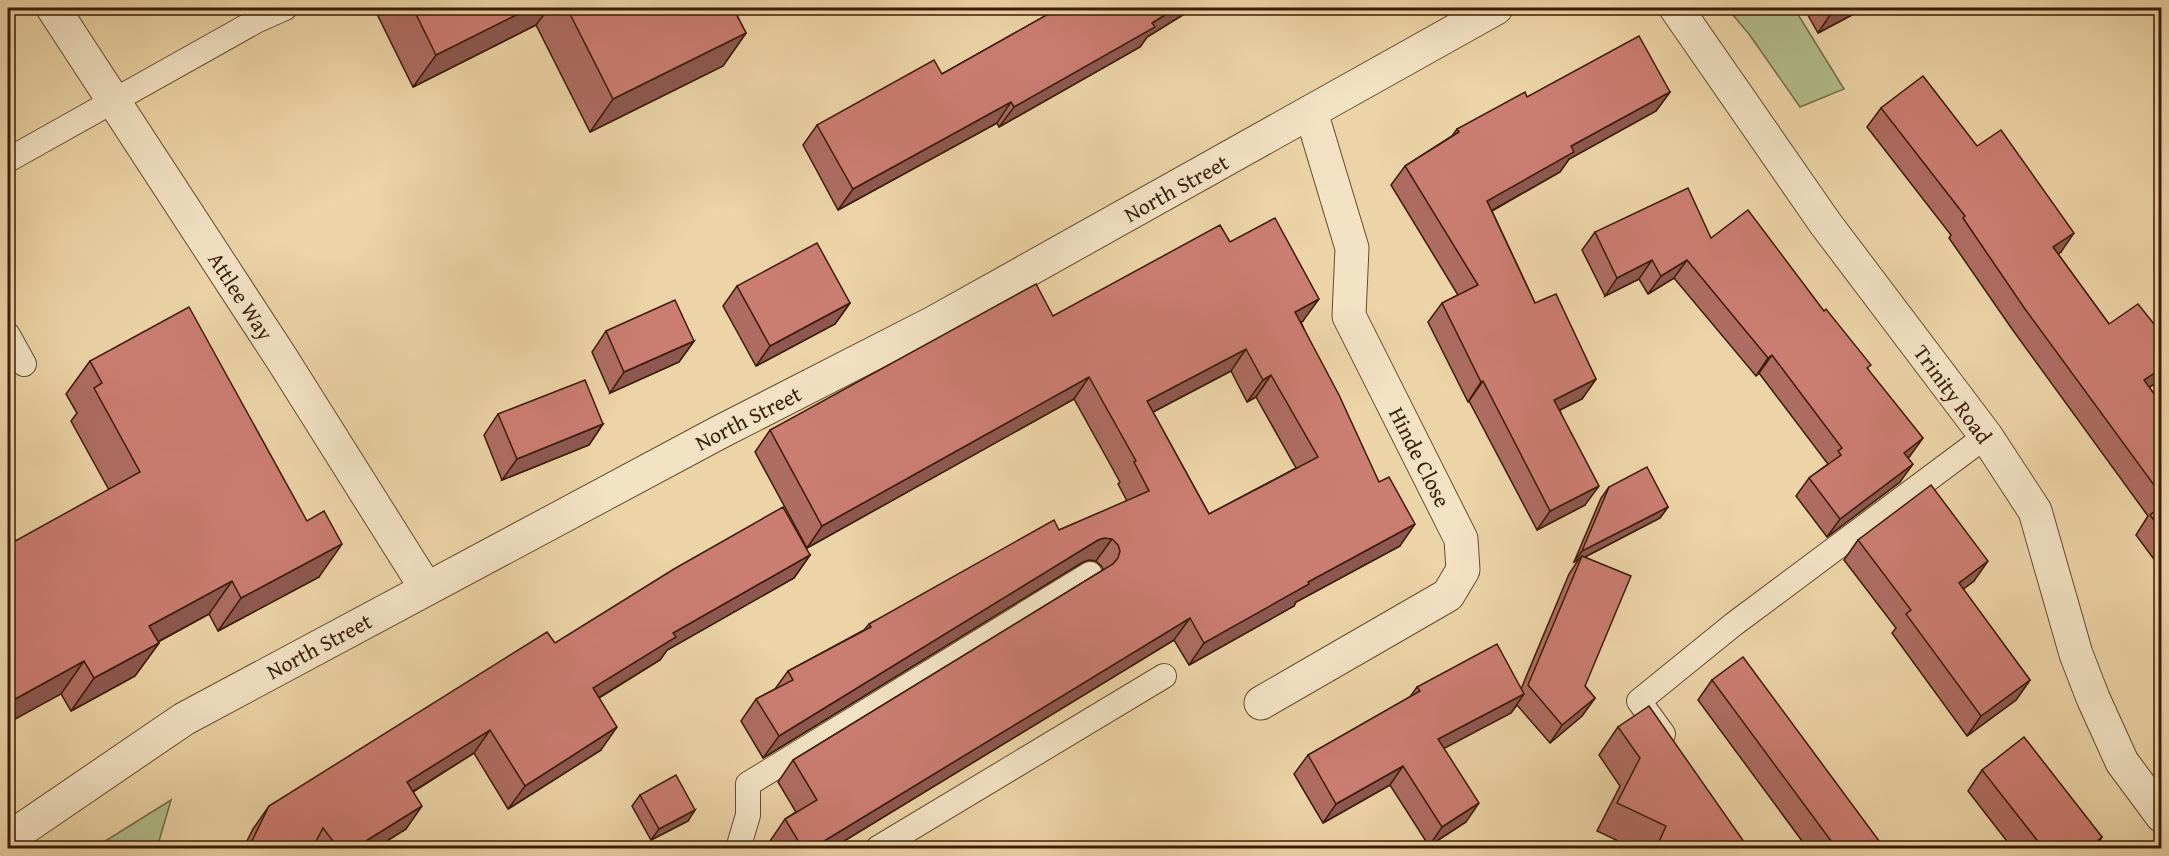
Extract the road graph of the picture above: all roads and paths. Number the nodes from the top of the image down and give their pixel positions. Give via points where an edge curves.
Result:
1 (53, 8) edge
2 (285, 8) edge
3 (1496, 8) edge
4 (1676, 8) edge
5 (253, 14) edge
6 (114, 100) junction
7 (1311, 112) junction
8 (8, 160) edge
9 (8, 335) edge
10 (24, 364) dead end
11 (1986, 436) junction
12 (1090, 574) dead end
13 (426, 588) junction
14 (1164, 676) dead end
15 (1261, 703) dead end
16 (1679, 756) edge
17 (2162, 816) edge
18 (8, 839) edge
19 (742, 849) edge
20 (878, 849) edge

1 - 6 street, Attlee Way
2 - 5 lane
3 - 7 street, North Street
4 - 11 street, Trinity Road via 1825,223
5 - 6 lane
6 - 8 lane
6 - 13 street, Attlee Way
7 - 13 street, North Street via 935,322
7 - 15 street, Hinde Close via 1352,248 1349,316 1461,539 1462,570 1448,595
9 - 10 lane
11 - 16 lane via 1734,624 1639,701
11 - 17 street, Trinity Road via 2035,511 2076,654 2122,762
12 - 19 lane via 748,784
13 - 18 street, North Street via 184,719
14 - 20 lane

